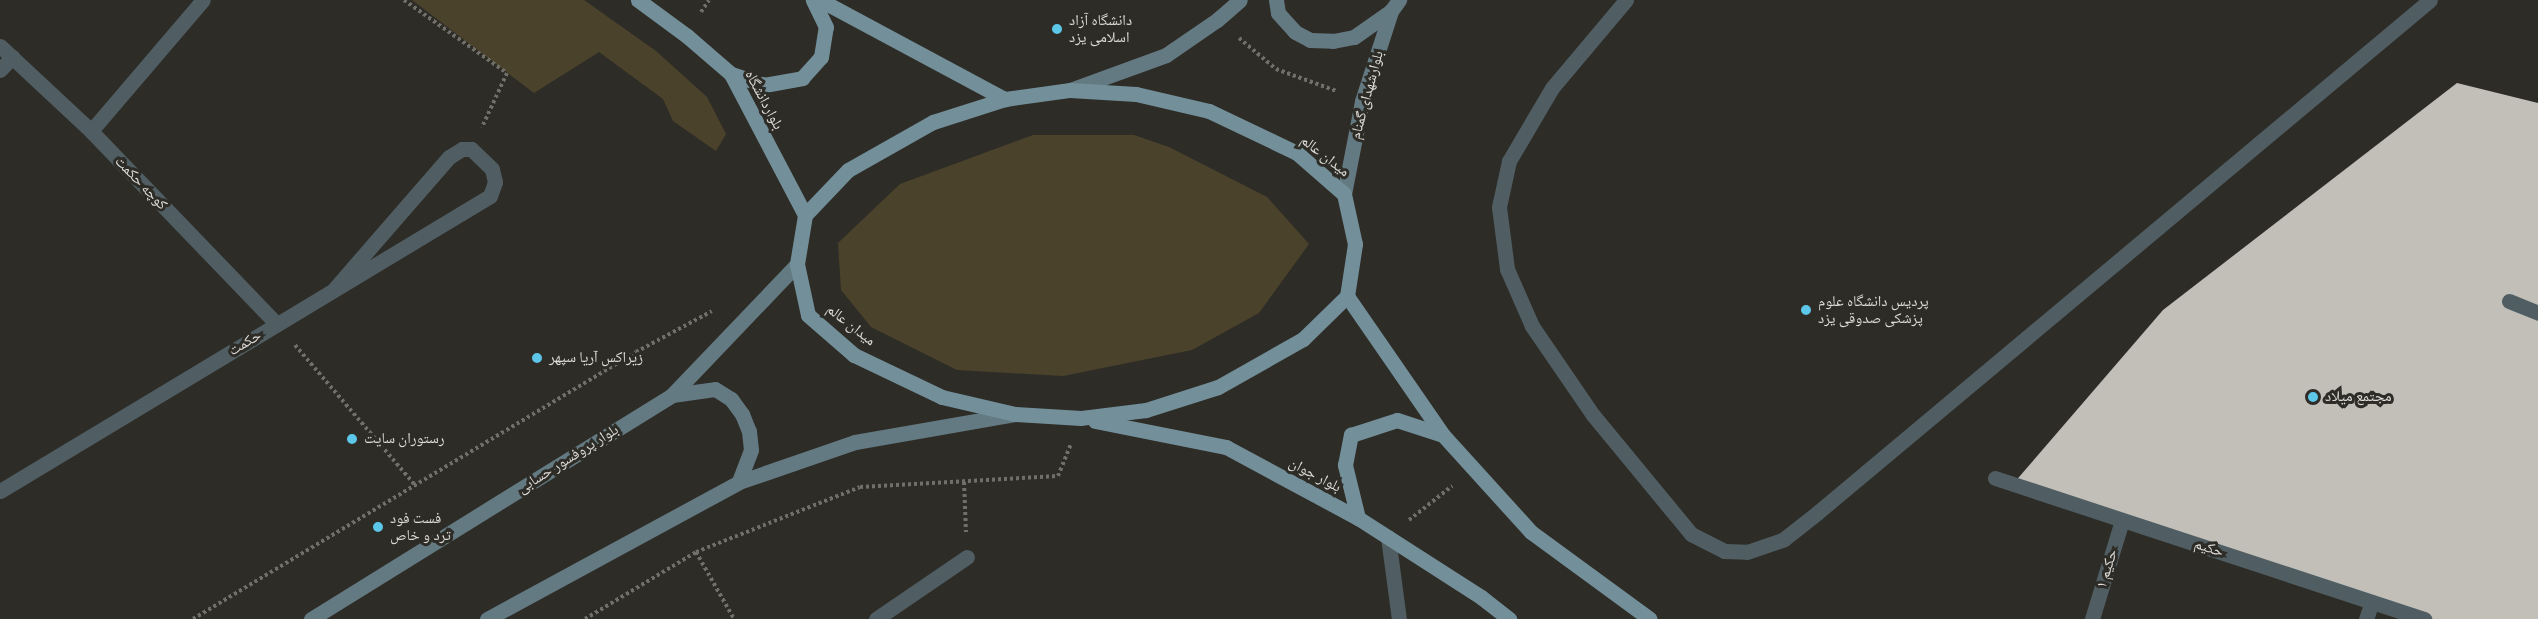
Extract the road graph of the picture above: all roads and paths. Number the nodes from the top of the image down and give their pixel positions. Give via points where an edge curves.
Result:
1 (203, 0) edge
2 (404, 0) edge
3 (638, 0) edge
4 (813, 0) edge
5 (820, 0) edge
6 (1240, 0) edge
7 (1276, 0) edge
8 (1626, 0) edge
9 (2430, 0) edge
10 (1395, 6) edge
11 (1217, 20) junction
12 (6, 51) edge
13 (0, 70) edge
14 (731, 74) junction
15 (1070, 90) junction
16 (1005, 99) junction
17 (1362, 101) junction
18 (91, 131) junction
19 (471, 149) junction
20 (1344, 194) junction
21 (805, 215) junction
22 (796, 264) junction
23 (335, 288) junction
24 (1347, 296) junction
25 (2509, 301) dead end
26 (716, 308) dead end
27 (2538, 313) edge
28 (277, 324) junction
29 (672, 395) junction
30 (1015, 414) junction
31 (1081, 418) junction
32 (1443, 435) junction
33 (1474, 468) junction
34 (1995, 478) dead end
35 (739, 482) junction
36 (964, 482) junction
37 (415, 485) junction
38 (0, 491) edge
39 (1358, 518) junction
40 (2122, 520) junction
41 (1388, 537) junction
42 (696, 552) junction
43 (967, 557) joint
44 (2373, 602) junction
45 (193, 619) edge
46 (311, 619) edge
47 (488, 619) edge
48 (585, 619) edge
49 (734, 619) edge
50 (876, 619) edge
51 (1399, 619) edge
52 (1509, 619) edge
53 (1650, 619) edge
54 (2092, 619) edge
55 (2366, 619) edge
56 (2424, 619) edge

1 - 18 street
2 - 19 path via 507,73
3 - 14 main road, بلواردانشگاه
4 - 14 main road via 826,27 821,57 802,78 764,85
5 - 16 main road
6 - 11 main road
7 - 10 main road via 1278,13 1295,32 1311,40 1354,37
8 - 9 street via 1552,88 1509,161 1499,207 1507,269 1532,326 1593,415 1691,534 1724,551 1747,552 1784,539 1817,513
10 - 17 main road, بلوارشهدای گمنام
11 - 15 main road via 1166,55
11 - 17 path via 1276,69
12 - 13 street
12 - 18 street, کوچه حکمت
14 - 21 main road, بلواردانشگاه
15 - 16 main road, میدان عالم
15 - 20 main road, میدان عالم via 1136,94 1209,111 1297,153
16 - 21 main road, میدان عالم via 933,122 848,170
17 - 20 main road, بلوارشهدای گمنام
18 - 28 street, کوچه حکمت
19 - 23 street via 462,149 449,157
19 - 23 street, حکمت via 492,169 495,182 490,195
20 - 24 main road, میدان عالم via 1355,244
21 - 22 main road, میدان عالم
22 - 29 main road, بلوار پروفسور حسابی
22 - 30 main road, میدان عالم via 808,315 854,355 942,397
23 - 28 street, حکمت
24 - 31 main road, میدان عالم via 1303,339 1218,387 1146,410
24 - 32 main road
25 - 27 street
26 - 37 path
28 - 37 path
28 - 38 street, حکمت
29 - 35 main road via 715,389 731,399 749,431 751,450
29 - 46 main road, بلوار پروفسور حسابی
30 - 31 main road, میدان عالم
30 - 35 main road via 855,442
31 - 36 path via 1058,476
31 - 39 main road, بلوار جوان via 1226,447
32 - 33 main road
32 - 39 main road via 1397,420 1351,435 1345,465
33 - 41 path
33 - 53 main road via 1531,532
34 - 40 street, حکیم
35 - 47 main road
36 - 42 path via 860,488
36 - 43 path
37 - 45 path
39 - 41 main road, بلوار جوان
40 - 44 street, حکیم
40 - 54 street, حکیم ۱
41 - 51 street
41 - 52 main road, بلوار جوان
42 - 48 path
42 - 49 path
43 - 50 street
44 - 55 street
44 - 56 street, حکیم

